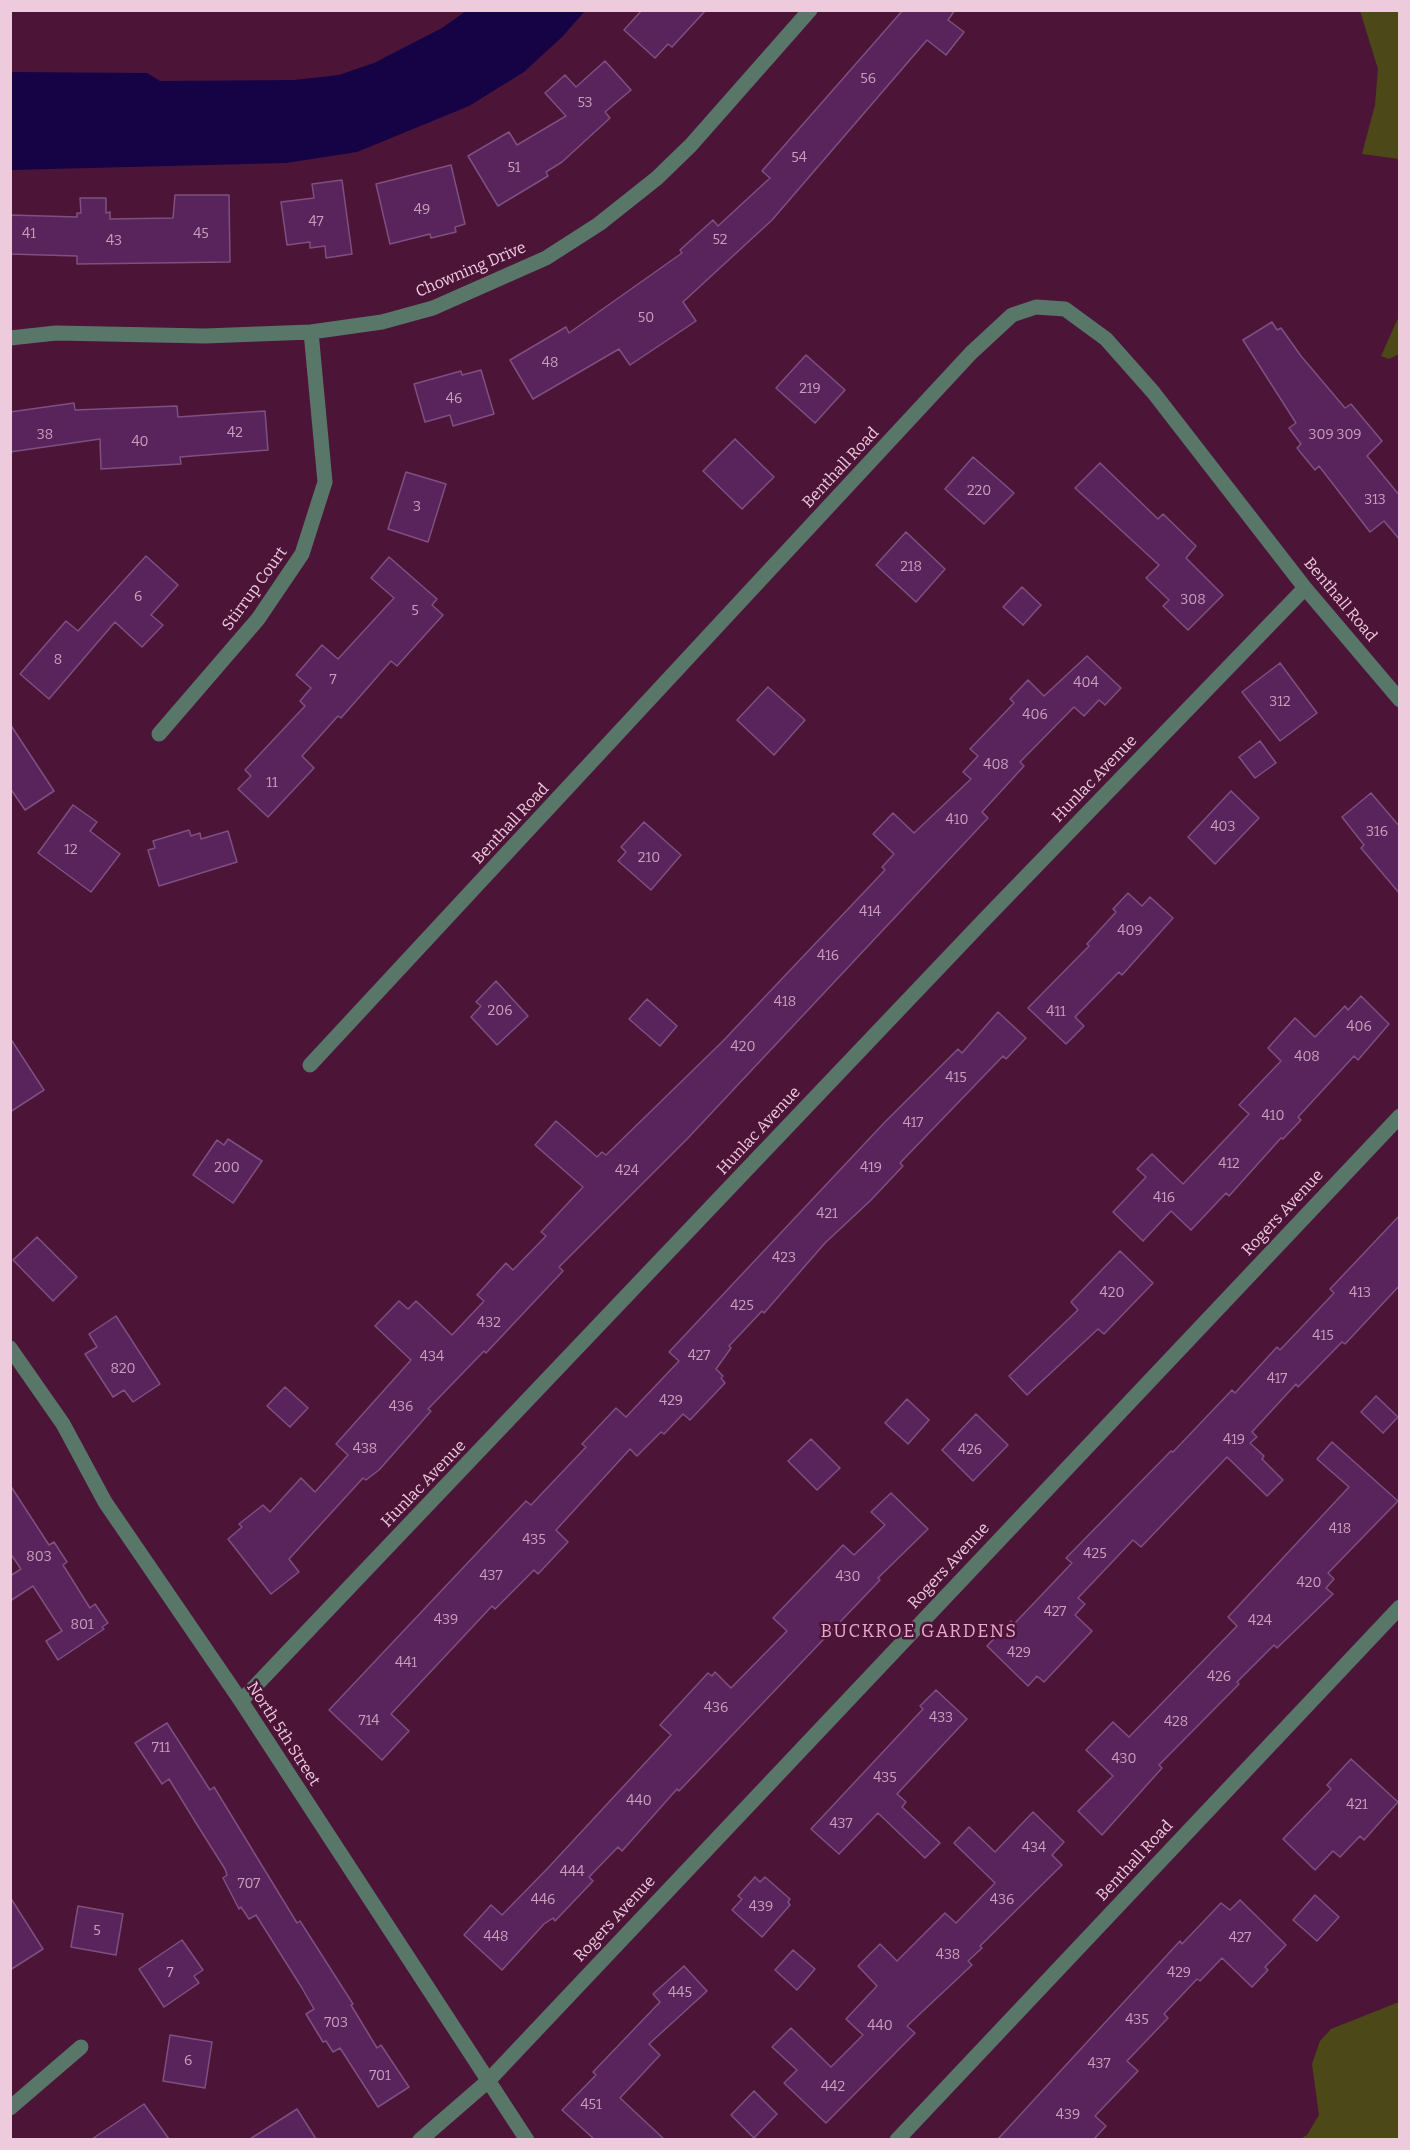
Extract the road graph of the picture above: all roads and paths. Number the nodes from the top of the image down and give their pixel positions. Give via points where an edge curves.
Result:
1 (810, 10) edge
2 (311, 332) junction
3 (10, 338) edge
4 (1305, 588) junction
5 (1400, 700) edge
6 (159, 734) dead end
7 (310, 1065) dead end
8 (1400, 1116) edge
9 (10, 1348) edge
10 (1400, 1607) edge
11 (241, 1701) junction
12 (81, 2047) dead end
13 (488, 2081) junction
14 (10, 2108) edge
15 (420, 2139) edge
16 (527, 2139) edge
17 (897, 2139) edge

1 - 2 street, Chowning Drive via 690,145 657,178 599,224 546,258 433,308 382,322
2 - 3 street, Chowning Drive via 205,336 56,333
2 - 6 street, Stirrup Court via 325,482 302,554 258,619
4 - 5 street, Benthall Road
4 - 7 street, Benthall Road via 1153,392 1106,339 1065,309 1036,307 1012,315 971,353
4 - 11 street, Hunlac Avenue via 993,910
8 - 13 street, Rogers Avenue
9 - 11 street, North 5th Street via 63,1424 105,1502
10 - 17 street, Benthall Road
11 - 13 street, North 5th Street
12 - 14 street
13 - 15 street, Rogers Avenue
13 - 16 street, North 5th Street

